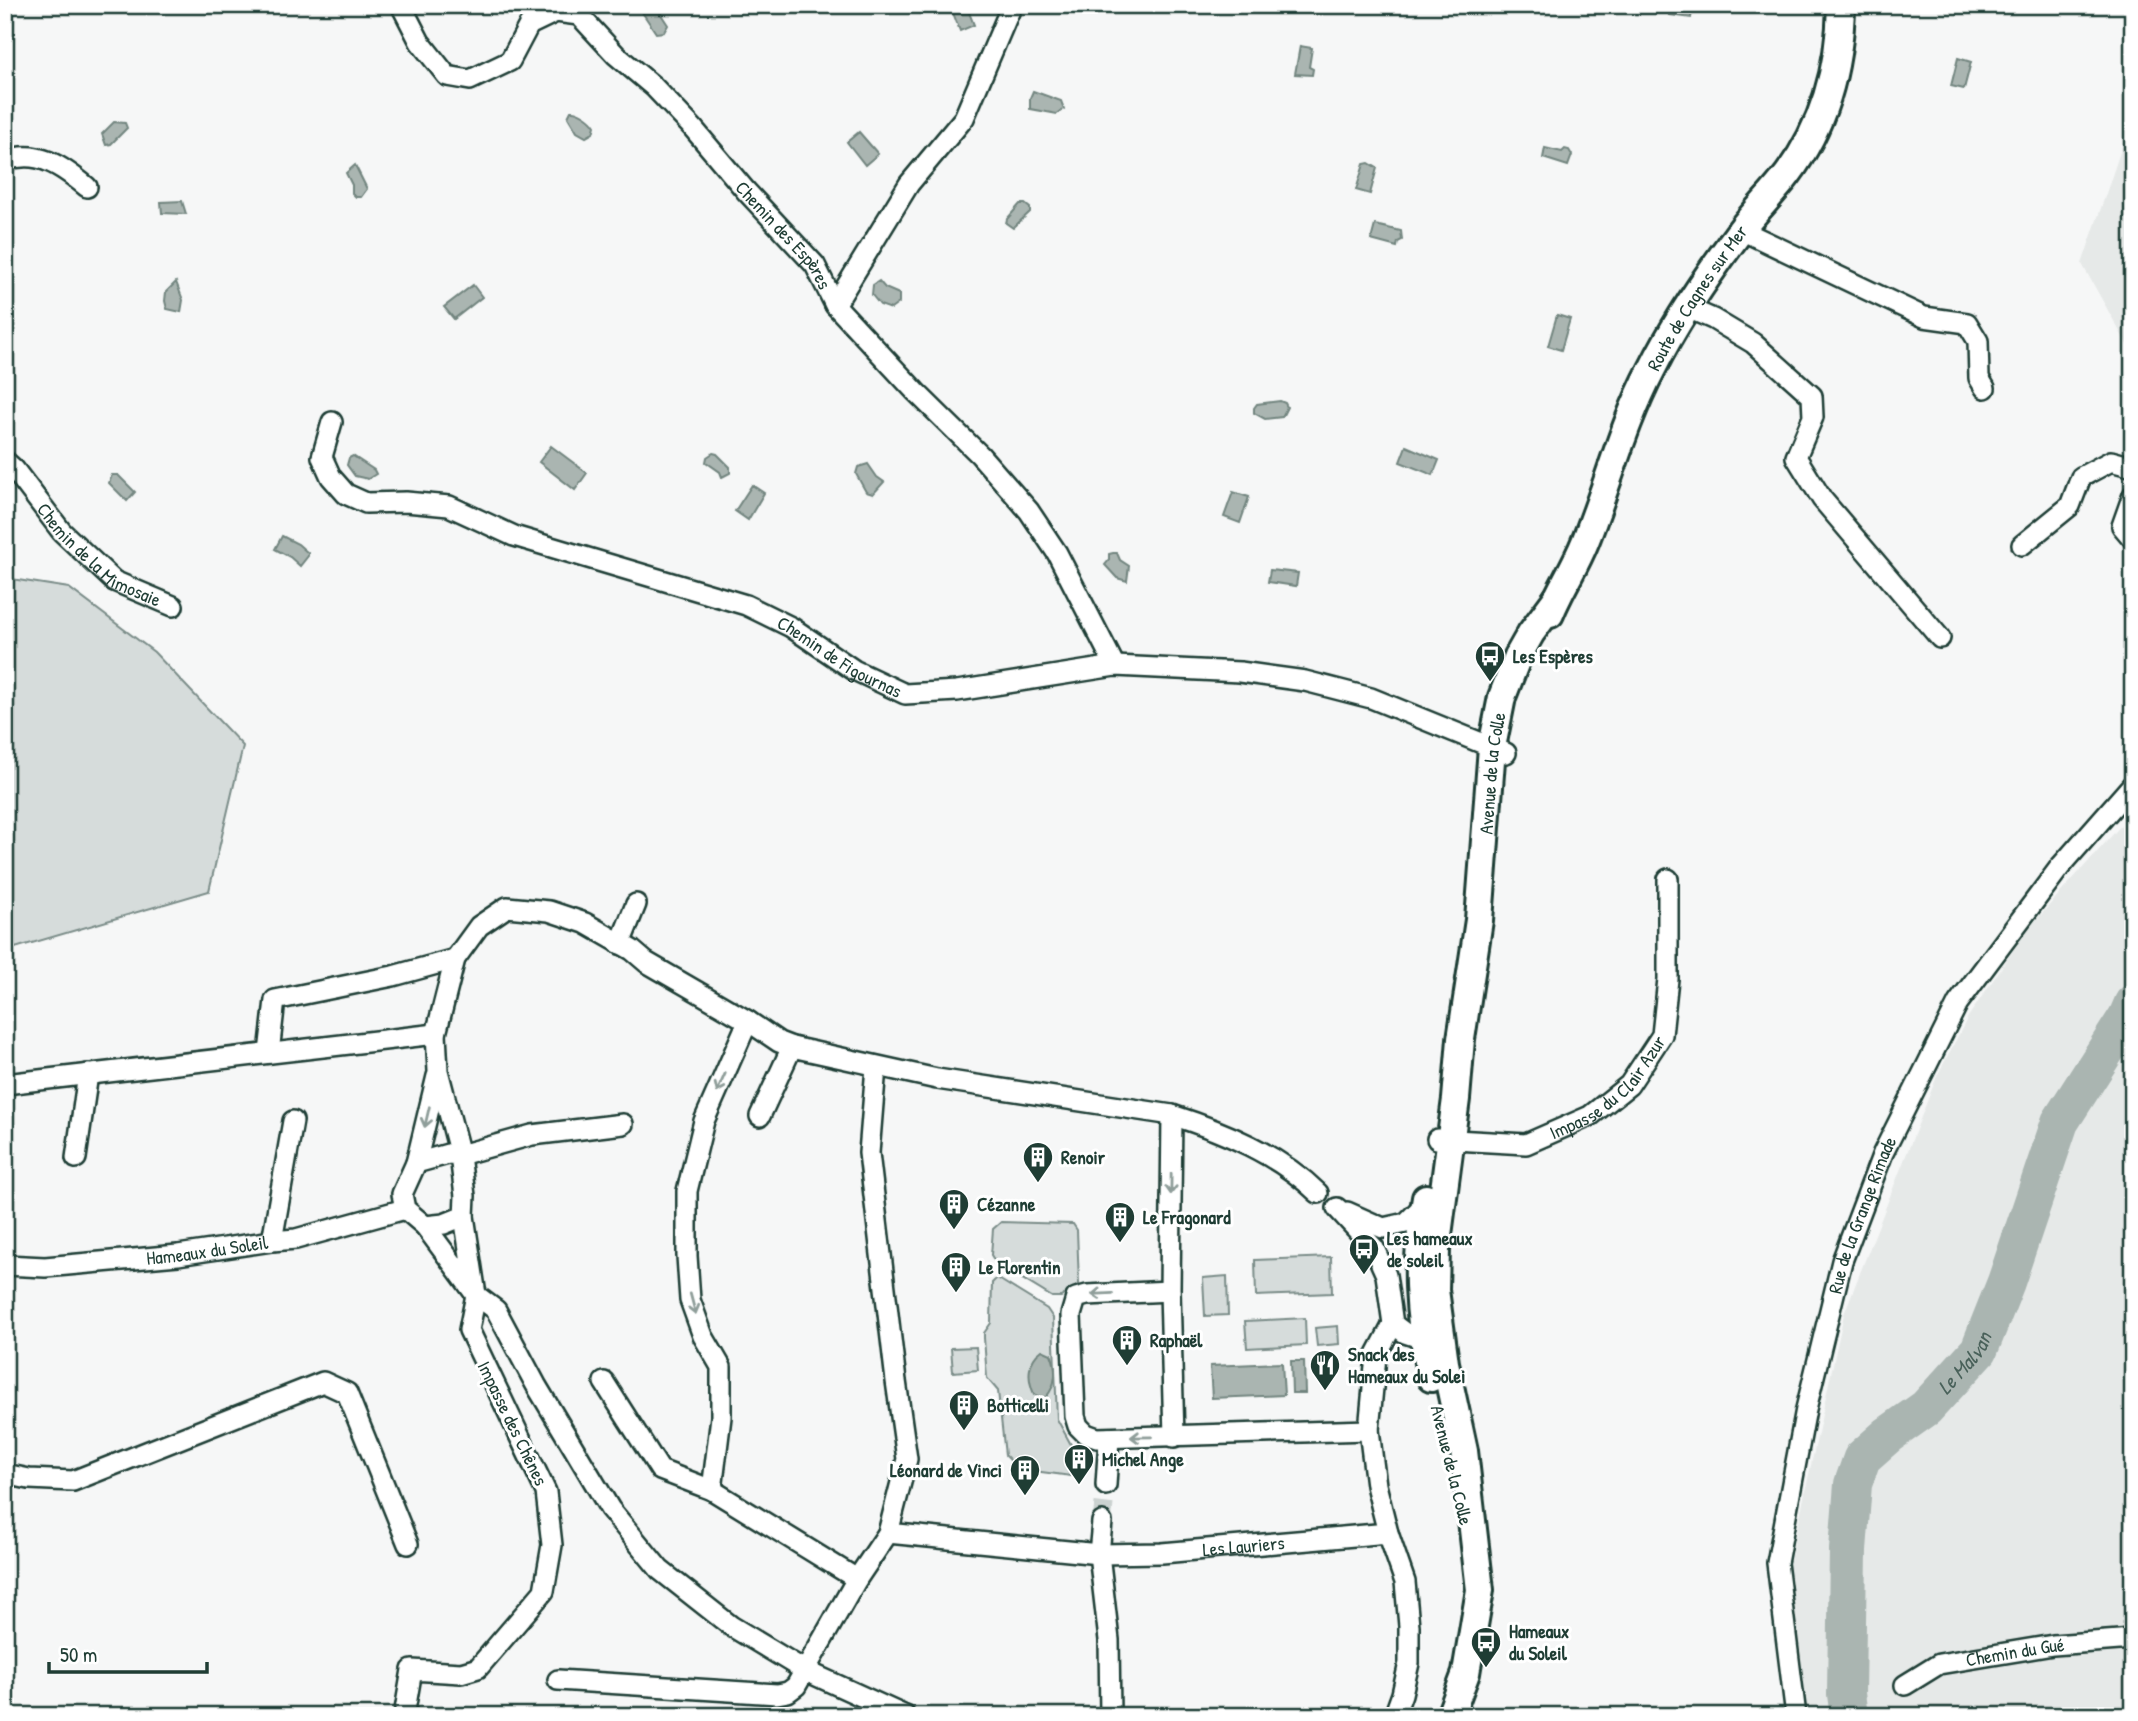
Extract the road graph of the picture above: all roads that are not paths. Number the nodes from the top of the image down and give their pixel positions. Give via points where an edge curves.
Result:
1 (401, 5) edge
2 (1012, 5) edge
3 (1841, 5) edge
4 (5, 161) edge
5 (87, 187) dead end
6 (1741, 230) junction
7 (835, 305) junction
8 (1688, 307) junction
9 (1985, 388) dead end
10 (332, 422) dead end
11 (5, 461) edge
12 (2133, 467) edge
13 (2133, 495) edge
14 (2133, 539) edge
15 (2022, 545) dead end
16 (1557, 598) joint
17 (173, 606) dead end
18 (1940, 638) dead end
19 (1115, 666) junction
20 (1499, 750) junction
21 (2133, 784) edge
22 (1668, 879) dead end
23 (636, 904) dead end
24 (620, 944) junction
25 (455, 959) junction
26 (748, 1021) junction
27 (436, 1034) junction
28 (792, 1046) junction
29 (269, 1053) junction
30 (876, 1067) junction
31 (438, 1071) junction
32 (88, 1074) junction
33 (5, 1084) edge
34 (1172, 1115) junction
35 (760, 1116) dead end
36 (293, 1121) dead end
37 (624, 1124) dead end
38 (1443, 1140) junction
39 (460, 1155) junction
40 (76, 1158) dead end
41 (416, 1163) junction
42 (1318, 1193) dead end
43 (1425, 1204) junction
44 (405, 1209) junction
45 (464, 1216) junction
46 (425, 1226) junction
47 (272, 1241) junction
48 (5, 1265) edge
49 (1170, 1291) junction
50 (477, 1295) junction
51 (1393, 1324) junction
52 (1423, 1339) junction
53 (604, 1381) dead end
54 (1368, 1430) junction
55 (1174, 1437) junction
56 (1109, 1438) junction
57 (5, 1474) edge
58 (1106, 1485) tunnel mouth
59 (712, 1490) junction
60 (1102, 1522) tunnel mouth
61 (888, 1533) junction
62 (1388, 1533) junction
63 (408, 1544) dead end
64 (1099, 1554) junction
65 (1477, 1560) junction
66 (857, 1579) junction
67 (2133, 1639) edge
68 (804, 1670) junction
69 (558, 1680) dead end
70 (1905, 1685) dead end
71 (404, 1716) edge
72 (905, 1716) edge
73 (1110, 1716) edge
74 (1394, 1716) edge
75 (1450, 1716) edge
76 (1796, 1716) edge

1 - 7 street, Chemin des Espères via 420,42 447,76 470,80 510,61 529,25 556,12 579,16 654,87 816,265
2 - 7 street via 964,118 909,184
3 - 6 main road, Route de Cagnes sur Mer via 1837,61 1826,103 1789,173
4 - 5 street via 34,157 61,165
6 - 8 main road, Route de Cagnes sur Mer
6 - 9 street via 1924,317 1968,323 1978,341 1979,378
7 - 19 street, Chemin des Espères via 1029,511 1058,553
8 - 16 main road, Route de Cagnes sur Mer via 1641,393 1584,545
8 - 18 street via 1753,344 1812,396 1813,417 1796,457 1822,499
10 - 19 street, Chemin de Figournas via 322,457 346,494 366,503 449,506 514,536 746,605 791,627 854,670 905,694 957,691
11 - 17 street, Chemin de la Mimosaie via 62,532 114,581
12 - 15 street via 2111,461 2081,477 2070,506
13 - 14 street via 2122,527
16 - 20 main road, Avenue de la Colle
19 - 20 street, Chemin de Figournas via 1305,681 1371,698
20 - 38 main road, Avenue de la Colle via 1480,874 1479,920 1461,1039 1445,1097
21 - 76 street, Rue de la Grange Rimade via 2060,867 1958,1003 1883,1153 1842,1261 1777,1563
22 - 38 street, Impasse du Clair Azur via 1668,979 1662,1035 1629,1085 1590,1116 1526,1144
23 - 24 street
24 - 25 street via 585,923 549,911 507,907 479,926
24 - 26 street
25 - 27 street
25 - 29 street via 275,1000
26 - 28 street
26 -> 59 street via 704,1121 687,1191 690,1300 721,1367 721,1418
27 - 29 street
27 - 31 street
28 - 30 street
28 - 35 street
29 - 32 street
30 - 34 street
30 - 61 street via 870,1153 907,1459
31 - 39 street
31 -> 41 street
32 - 33 street
32 - 40 street
34 - 42 street via 1209,1127 1282,1163
34 -> 49 street
36 - 47 street
37 - 39 street via 532,1135
38 - 43 main road, Avenue de la Colle
38 - 65 main road, Avenue de la Colle via 1435,1290 1464,1451
39 - 41 street
39 - 45 street
41 - 44 street via 402,1194
43 - 51 street via 1406,1223 1383,1228 1338,1208 1374,1248 1386,1275
43 - 52 main road, Avenue de la Colle via 1418,1249
44 - 46 street
44 - 47 street, Hameaux du Soleil via 296,1239
45 - 46 street
45 - 50 street
46 - 50 street
47 - 48 street, Hameaux du Soleil via 45,1267
49 - 55 street
49 -> 56 street via 1082,1295 1073,1303 1075,1416 1086,1434
50 - 68 street via 496,1310 610,1509 660,1570 731,1626
50 - 71 street, Impasse des Chênes via 469,1330 546,1492 552,1545 544,1591 478,1668 461,1673 412,1670
51 - 52 street via 1405,1334
51 - 54 street via 1376,1356
52 - 65 main road, Avenue de la Colle
53 - 59 street via 660,1470
54 - 55 street
54 - 62 street
55 -> 56 street
56 - 58 street
57 - 63 street via 73,1481 323,1382 346,1393
59 - 66 street
60 - 64 street
61 - 64 street, Les Lauriers
61 - 66 street
62 - 64 street, Les Lauriers via 1162,1553
62 - 74 street via 1405,1582 1409,1626 1409,1663
64 - 73 street via 1109,1640
65 - 75 main road, Avenue de la Colle via 1478,1615 1466,1673
66 - 68 street
67 - 70 street, Chemin du Gué via 2053,1645 1939,1664
68 - 69 street via 796,1686 777,1694
68 - 72 street

